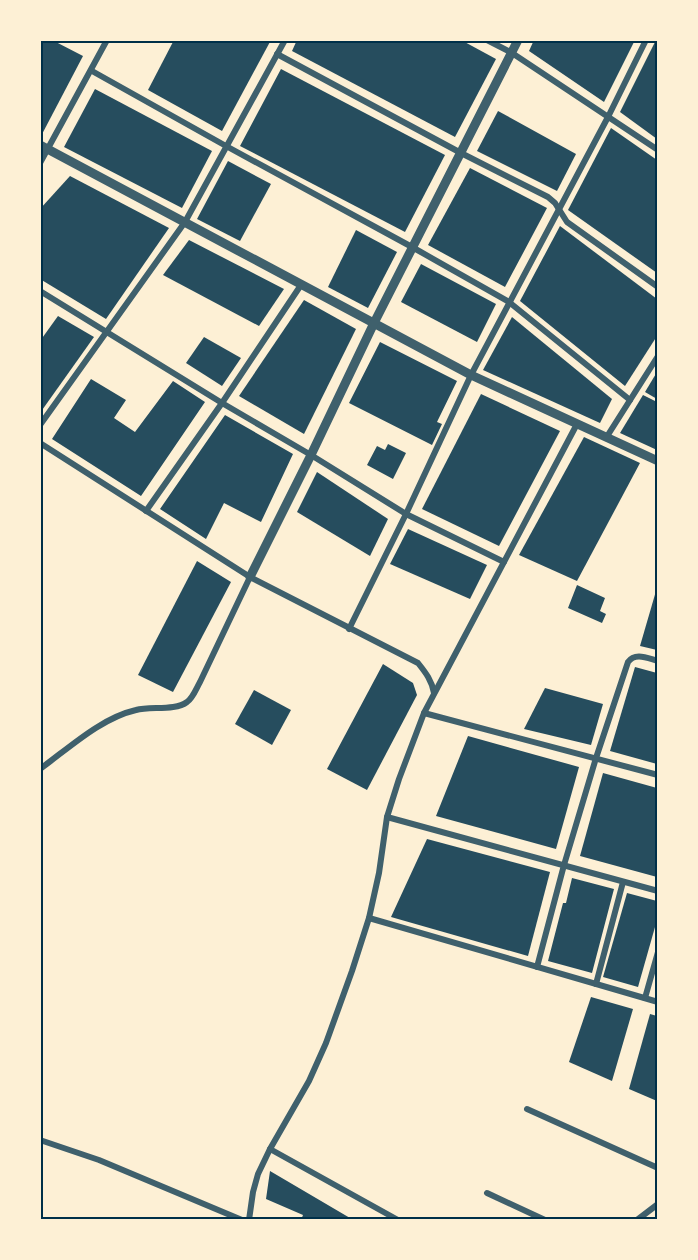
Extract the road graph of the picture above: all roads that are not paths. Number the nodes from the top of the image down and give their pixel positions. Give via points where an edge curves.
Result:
1 (107, 40) edge
2 (285, 40) edge
3 (487, 40) edge
4 (518, 40) edge
5 (646, 40) edge
6 (512, 53) junction
7 (277, 54) junction
8 (92, 71) junction
9 (608, 117) junction
10 (226, 146) junction
11 (44, 147) edge
12 (657, 150) edge
13 (461, 153) junction
14 (40, 164) edge
15 (559, 208) junction
16 (185, 222) junction
17 (412, 247) junction
18 (301, 285) junction
19 (657, 287) edge
20 (40, 291) edge
21 (509, 302) junction
22 (374, 323) junction
23 (108, 331) junction
24 (657, 356) edge
25 (471, 375) junction
26 (630, 400) junction
27 (222, 403) junction
28 (577, 424) junction
29 (40, 425) edge
30 (606, 438) junction
31 (40, 443) edge
32 (311, 455) junction
33 (657, 461) edge
34 (146, 511) junction
35 (406, 514) junction
36 (504, 562) junction
37 (250, 577) junction
38 (349, 628) junction
39 (657, 661) edge
40 (434, 694) junction
41 (424, 712) junction
42 (596, 758) junction
43 (40, 769) edge
44 (657, 775) edge
45 (387, 817) junction
46 (564, 865) junction
47 (623, 882) junction
48 (657, 891) edge
49 (369, 918) junction
50 (657, 952) edge
51 (537, 967) junction
52 (596, 984) junction
53 (645, 999) junction
54 (657, 1002) edge
55 (528, 1109) dead end
56 (40, 1140) edge
57 (270, 1149) junction
58 (657, 1168) edge
59 (487, 1193) dead end
60 (657, 1204) edge
61 (242, 1220) edge
62 (249, 1220) edge
63 (398, 1220) edge
64 (545, 1220) edge
65 (637, 1220) edge

1 - 8 street
2 - 7 street
3 - 6 street
4 - 6 street
5 - 9 street
6 - 9 street
6 - 13 street
7 - 10 street
7 - 13 street
8 - 10 street
8 - 11 street
9 - 12 street
9 - 15 street
10 - 16 street
10 - 17 street
11 - 14 street
11 - 16 street
13 - 15 street via 548,198
13 - 17 street
15 - 19 street via 567,222
15 - 21 street
16 - 18 street
16 - 23 street
17 - 21 street
17 - 22 street
18 - 22 street
18 - 27 street
20 - 23 street
21 - 25 street
21 - 26 street
22 - 25 street
22 - 32 street
23 - 27 street
23 - 29 street
24 - 26 street
25 - 28 street
25 - 35 street
26 - 30 street
27 - 32 street
27 - 34 street
28 - 30 street
28 - 36 street
30 - 33 street
31 - 34 street
32 - 35 street
32 - 37 street
34 - 37 street
35 - 36 street
35 - 38 street
36 - 40 street
37 - 38 street
37 - 43 street via 200,682 186,702 112,718
38 - 40 street via 418,663 432,683
39 - 42 street via 631,657
40 - 41 street
41 - 42 street
41 - 45 street
42 - 44 street
42 - 46 street
45 - 46 street
45 - 49 street
46 - 47 street
46 - 51 street
47 - 48 street
47 - 52 street
49 - 51 street
49 - 57 street via 326,1043
50 - 53 street
51 - 52 street
52 - 53 street
53 - 54 street
55 - 58 street
56 - 61 street via 99,1160
57 - 62 street via 258,1174
57 - 63 street
59 - 64 street
60 - 65 street

